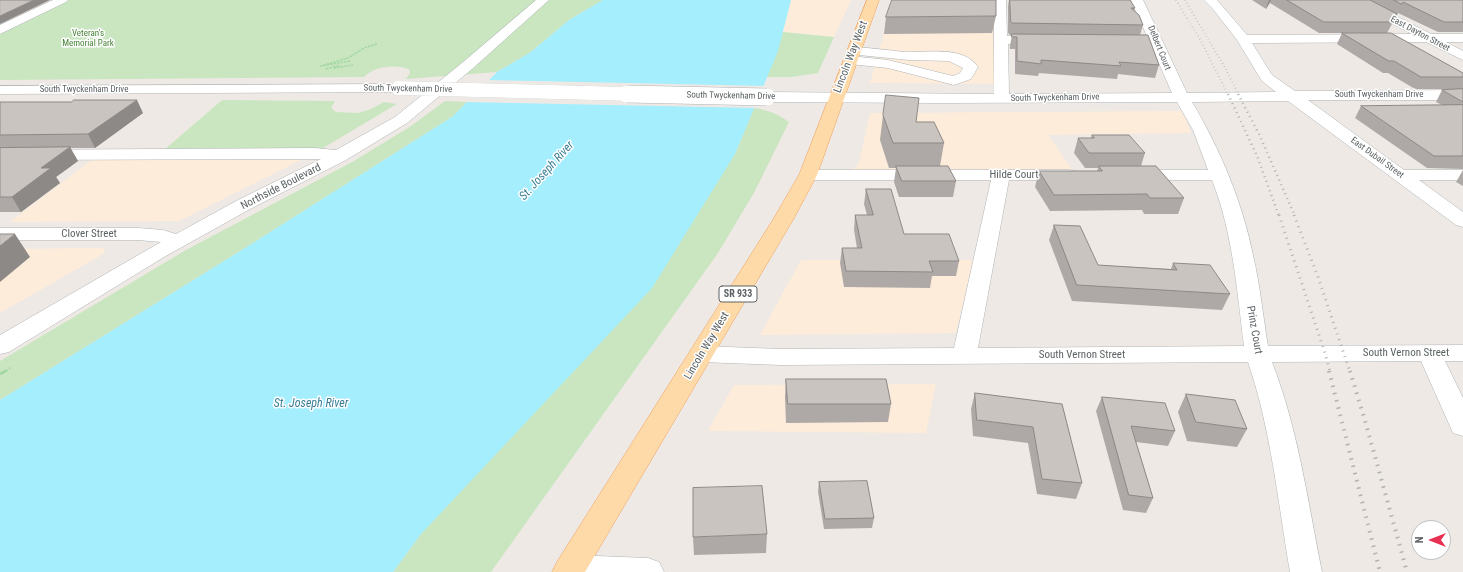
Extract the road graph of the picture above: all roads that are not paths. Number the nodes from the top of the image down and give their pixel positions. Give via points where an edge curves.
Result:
1 (62, 0) edge
2 (543, 0) edge
3 (873, 0) edge
4 (1000, 0) edge
5 (1137, 0) edge
6 (1210, 0) edge
7 (1356, 0) edge
8 (0, 30) edge
9 (1427, 38) junction
10 (1463, 38) edge
11 (1243, 39) junction
12 (1001, 40) junction
13 (1055, 40) edge
14 (1141, 41) edge
15 (1157, 42) junction
16 (852, 56) junction
17 (1463, 56) edge
18 (906, 62) junction
19 (954, 81) junction
20 (0, 90) edge
21 (1290, 95) junction
22 (1463, 95) edge
23 (1181, 96) junction
24 (836, 98) junction
25 (1002, 98) junction
26 (963, 99) junction
27 (0, 155) edge
28 (340, 156) junction
29 (808, 175) junction
30 (1000, 175) junction
31 (1086, 175) edge
32 (1118, 175) edge
33 (1219, 175) junction
34 (1401, 175) junction
35 (1463, 175) edge
36 (1463, 222) edge
37 (0, 234) edge
38 (177, 242) junction
39 (0, 346) edge
40 (1429, 353) junction
41 (1463, 353) edge
42 (702, 354) junction
43 (1257, 354) junction
44 (964, 356) junction
45 (1463, 426) edge
46 (569, 571) edge
47 (648, 572) edge
48 (1306, 572) edge

1 - 8 street
2 - 28 street, Northside Boulevard via 401,120
3 - 16 main road, Lincoln Way West / SR 933
4 - 12 street
5 - 15 street, Delbert Court
6 - 11 street, East Dubail Street
7 - 9 street, East Dayton Street
9 - 10 street
9 - 11 street
9 - 17 street, East Dayton Street
11 - 21 street, East Dubail Street via 1267,78
12 - 13 street
12 - 25 street
14 - 15 street
15 - 23 street, Delbert Court via 1165,65
16 - 18 street via 888,64
16 - 24 main road, Lincoln Way West / SR 933
18 - 19 street
18 - 19 street via 944,56 964,61 971,67 966,76
19 - 26 street
20 - 24 street, South Twyckenham Drive, bridge via 398,88
21 - 22 street, South Twyckenham Drive
21 - 23 street, South Twyckenham Drive
21 - 34 street, East Dubail Street
23 - 25 street, South Twyckenham Drive
23 - 33 street, Prinz Court via 1201,130
24 - 26 street, South Twyckenham Drive
24 - 29 main road, Lincoln Way West / SR 933
25 - 26 street, South Twyckenham Drive
27 - 28 street via 315,153
28 - 38 street, Northside Boulevard
29 - 30 street, Hilde Court
29 - 42 main road, Lincoln Way West / SR 933
30 - 31 street, Hilde Court
30 - 44 street
32 - 33 street
33 - 43 street, Prinz Court via 1240,242
34 - 35 street
34 - 36 street, East Dubail Street
37 - 38 street, Clover Street via 138,234 163,236
38 - 39 street, Northside Boulevard
40 - 41 street, South Vernon Street
40 - 43 street, South Vernon Street
40 - 45 street
42 - 44 street, South Vernon Street via 742,357
42 - 46 main road, Lincoln Way West / SR 933
43 - 44 street, South Vernon Street
43 - 48 street, Prinz Court via 1268,384 1281,438
46 - 47 street

